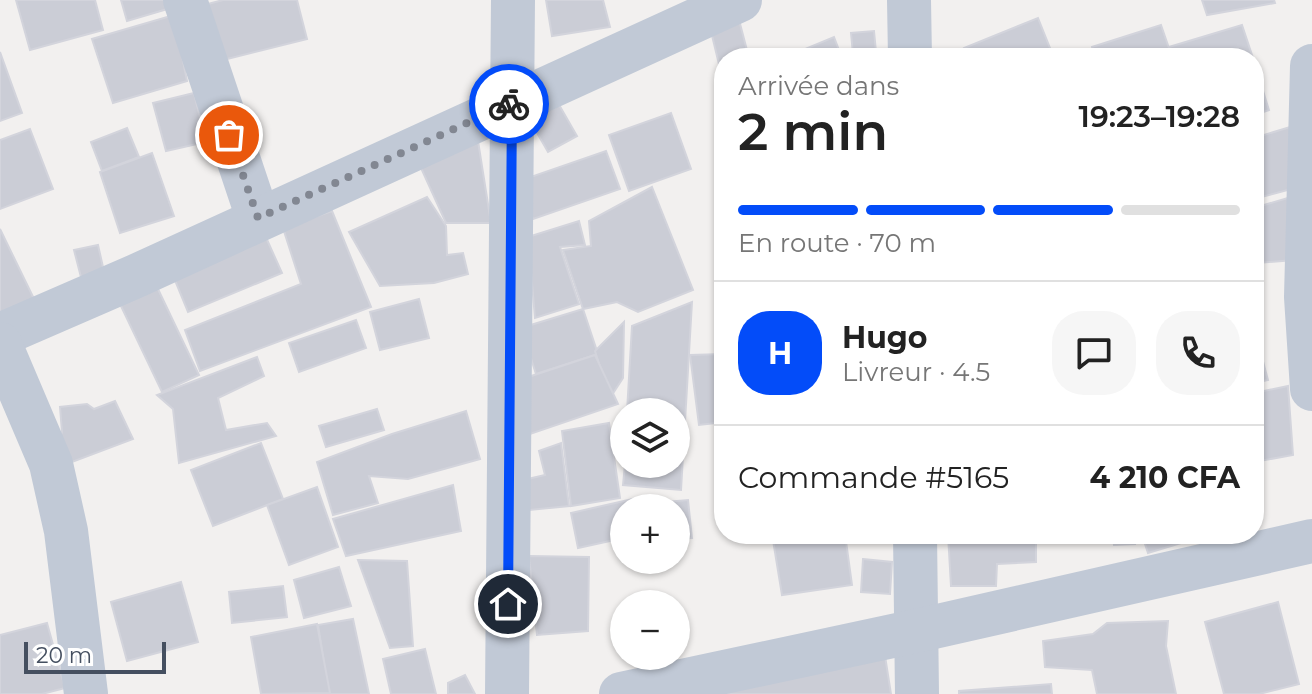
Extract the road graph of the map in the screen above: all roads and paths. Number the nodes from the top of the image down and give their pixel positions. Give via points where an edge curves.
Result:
1 (185, 0) edge
2 (513, 0) edge
3 (740, 0) edge
4 (909, 0) edge
5 (910, 48) edge
6 (1312, 66) edge
7 (512, 103) junction
8 (258, 218) junction
9 (1309, 294) edge
10 (0, 335) edge
11 (0, 344) edge
12 (1312, 389) edge
13 (1312, 541) edge
14 (915, 544) edge
15 (916, 631) junction
16 (86, 694) edge
17 (507, 694) edge
18 (621, 694) edge
19 (917, 694) edge

1 - 8 street
2 - 7 street
3 - 7 street
4 - 5 street
6 - 9 street
7 - 8 street
7 - 17 street
8 - 10 street
9 - 12 street
11 - 16 street via 51,464 66,531
13 - 15 street
14 - 15 street
15 - 18 street
15 - 19 street

